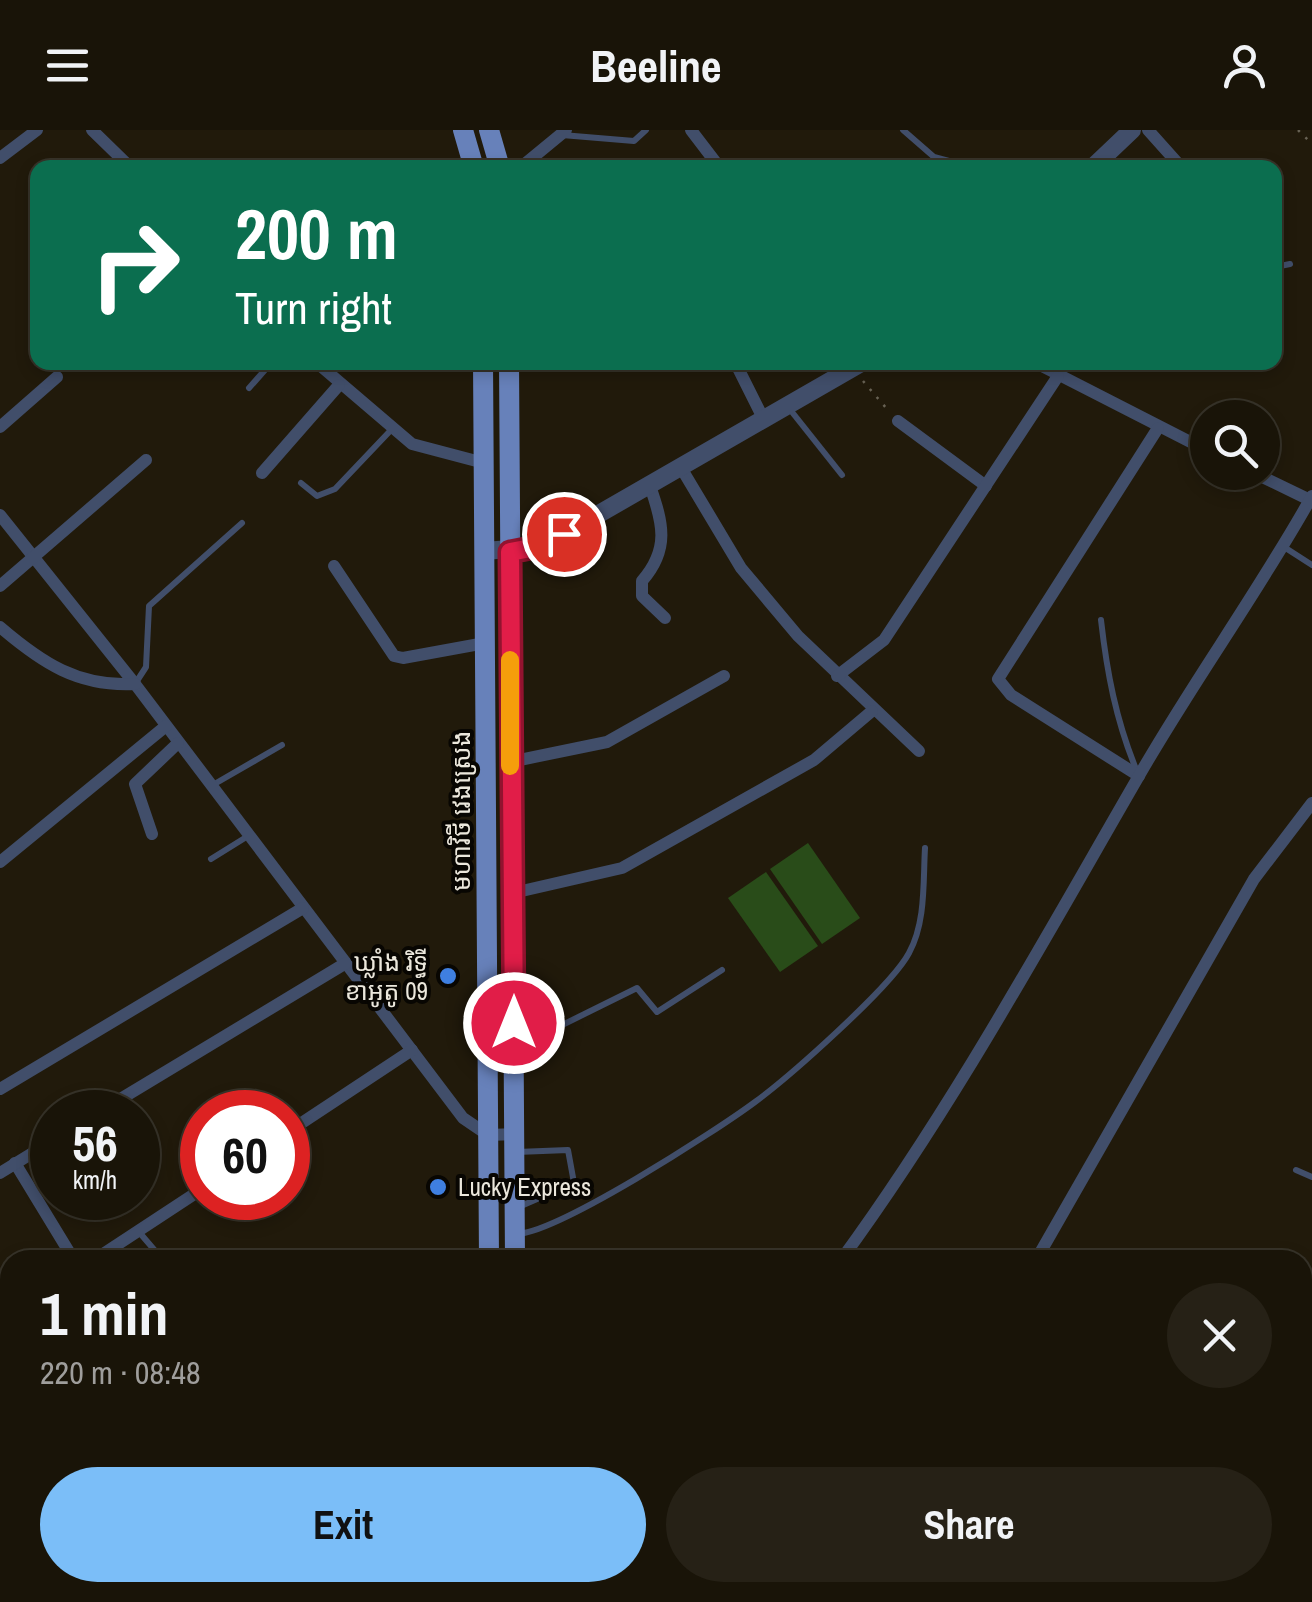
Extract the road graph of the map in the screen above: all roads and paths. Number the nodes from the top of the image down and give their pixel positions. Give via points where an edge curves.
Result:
1 (37, 130) edge
2 (92, 130) edge
3 (463, 130) edge
4 (489, 130) edge
5 (646, 130) edge
6 (692, 130) edge
7 (903, 130) edge
8 (1132, 130) edge
9 (1148, 130) edge
10 (1298, 130) edge
11 (564, 132) edge
12 (1312, 144) edge
13 (2, 152) edge
14 (123, 160) edge
15 (472, 160) edge
16 (498, 160) edge
17 (530, 160) edge
18 (714, 160) edge
19 (945, 160) edge
20 (1100, 160) edge
21 (1175, 160) edge
22 (1290, 264) dead end
23 (1282, 266) edge
24 (265, 370) edge
25 (324, 370) edge
26 (483, 370) edge
27 (509, 370) edge
28 (738, 370) edge
29 (850, 370) edge
30 (860, 370) edge
31 (1048, 370) edge
32 (1058, 376) junction
33 (57, 377) dead end
34 (340, 385) junction
35 (248, 388) dead end
36 (787, 406) junction
37 (764, 420) junction
38 (898, 421) joint
39 (0, 427) edge
40 (1158, 428) junction
41 (390, 430) junction
42 (1190, 443) edge
43 (146, 460) dead end
44 (484, 463) junction
45 (680, 466) junction
46 (262, 473) dead end
47 (842, 475) dead end
48 (301, 483) dead end
49 (1280, 484) edge
50 (650, 486) junction
51 (986, 486) junction
52 (1311, 498) edge
53 (0, 515) edge
54 (242, 523) dead end
55 (1283, 546) junction
56 (484, 551) junction
57 (510, 552) junction
58 (35, 556) junction
59 (334, 566) dead end
60 (1312, 566) edge
61 (0, 586) edge
62 (665, 618) dead end
63 (1101, 620) dead end
64 (0, 627) edge
65 (485, 644) junction
66 (724, 676) dead end
67 (838, 676) junction
68 (135, 684) junction
69 (872, 711) junction
70 (166, 726) junction
71 (178, 743) junction
72 (282, 744) dead end
73 (919, 750) dead end
74 (510, 762) junction
75 (1138, 776) junction
76 (210, 786) junction
77 (1312, 803) edge
78 (152, 834) dead end
79 (248, 836) junction
80 (925, 848) dead end
81 (211, 859) dead end
82 (0, 862) edge
83 (512, 893) junction
84 (303, 908) junction
85 (346, 964) junction
86 (722, 970) dead end
87 (412, 1050) junction
88 (514, 1056) junction
89 (0, 1089) edge
90 (137, 1090) edge
91 (310, 1117) edge
92 (488, 1134) junction
93 (514, 1143) junction
94 (30, 1155) edge
95 (15, 1164) junction
96 (1296, 1170) dead end
97 (0, 1173) edge
98 (1312, 1177) edge
99 (180, 1203) edge
100 (515, 1208) junction
101 (138, 1231) junction
102 (515, 1234) junction
103 (68, 1250) edge
104 (109, 1250) edge
105 (154, 1250) edge
106 (489, 1250) edge
107 (515, 1250) edge
108 (848, 1250) edge
109 (1042, 1250) edge

1 - 13 street
2 - 14 street
3 - 15 main road
4 - 16 main road
5 - 11 lane via 634,141
6 - 18 street
7 - 19 lane
8 - 20 street
9 - 21 street
10 - 12 path
11 - 17 street
22 - 23 lane
24 - 35 lane
25 - 34 street
26 - 44 main road, មហាវិថី វេងស្រេង
27 - 57 main road, មហាវិថី វេងស្រេង
28 - 37 street
29 - 36 street
30 - 38 path
31 - 32 street
32 - 40 street
32 - 51 street
33 - 39 street
34 - 41 street
34 - 46 street
36 - 37 street
36 - 47 lane
37 - 45 street
38 - 51 street
40 - 42 street
40 - 75 street via 998,679 1011,695
41 - 44 street via 438,454
41 - 48 lane via 335,490 317,496
43 - 58 street
44 - 56 main road, មហាវិថី វេងស្រេង
45 - 50 street
45 - 67 street via 741,568
49 - 52 street
50 - 57 street via 564,534
50 - 62 street via 663,545 658,564 642,581 642,596
51 - 67 street via 884,640
52 - 55 street
53 - 58 street
54 - 68 lane via 149,606 146,666
55 - 60 lane
55 - 75 street
56 - 57 street
56 - 65 main road, មហាវិថី វេងស្រេង
57 - 74 main road, មហាវិថី វេងស្រេង
58 - 61 street
58 - 68 street
59 - 65 street via 394,656
63 - 75 lane via 1119,728
64 - 68 street via 46,664 102,686
65 - 92 main road, មហាវិថី វេងស្រេង
66 - 74 street via 608,742
67 - 69 street
68 - 70 street
69 - 73 street
69 - 83 street via 814,760 622,868
70 - 71 street
70 - 82 street
71 - 76 street
71 - 78 street via 135,784
72 - 76 lane
74 - 83 main road, មហាវិថី វេងស្រេង
75 - 108 street via 934,1119
76 - 79 street
77 - 109 street via 1254,879
79 - 81 lane
79 - 84 street
80 - 102 lane via 922,912 909,954 847,1021 756,1102 576,1213 535,1234
83 - 88 main road, មហាវិថី វេងស្រេង
84 - 85 street
84 - 89 street
85 - 87 street
85 - 90 street
86 - 88 lane via 658,1012 636,988
87 - 91 street
87 - 92 street via 464,1118
88 - 93 main road, មហាវិថី វេងស្រេង
92 - 93 street
92 - 106 main road, មហាវិថី វេងស្រេង
93 - 100 main road, មហាវិថី វេងស្រេង
93 - 100 lane via 568,1150 574,1183
94 - 95 street
95 - 97 street
95 - 103 street
96 - 98 lane
99 - 101 street
100 - 102 main road, មហាវិថី វេងស្រេង
101 - 104 street
101 - 105 lane
102 - 107 main road, មហាវិថី វេងស្រេង

